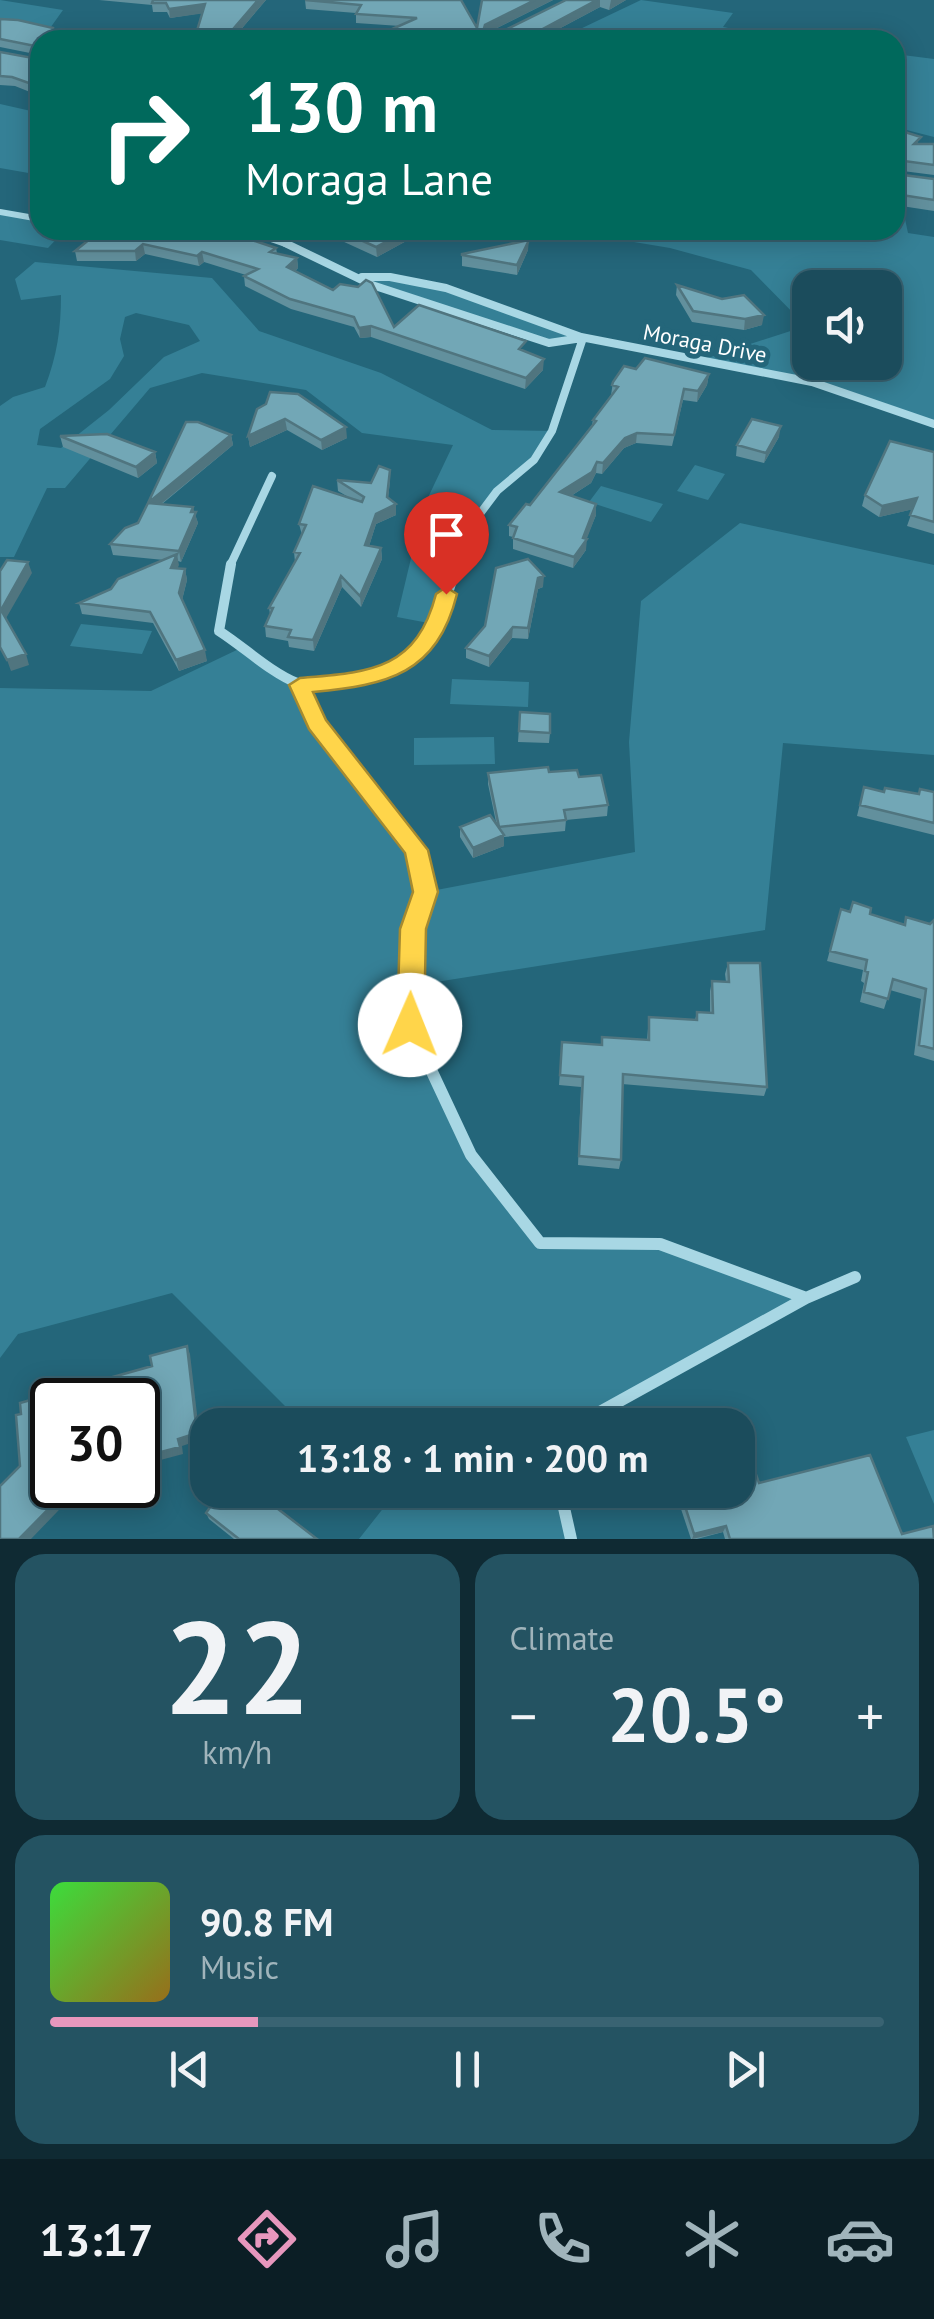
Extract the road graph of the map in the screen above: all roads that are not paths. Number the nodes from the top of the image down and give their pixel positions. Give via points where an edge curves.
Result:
1 (0, 212) edge
2 (30, 217) edge
3 (279, 240) edge
4 (362, 277) junction
5 (583, 338) junction
6 (934, 424) edge
7 (272, 476) dead end
8 (300, 685) junction
9 (856, 1277) dead end
10 (806, 1298) junction
11 (608, 1408) edge
12 (564, 1508) edge
13 (571, 1539) edge

1 - 2 street
3 - 4 street, Moraga Drive
4 - 5 street, Moraga Drive via 427,284
4 - 5 street, Moraga Drive via 372,286 549,343
5 - 6 street, Moraga Drive via 814,382
5 - 8 street via 552,430 534,460 496,491 466,530 438,625 416,654 362,680
7 - 8 street via 226,574 219,632
8 - 10 street via 317,723 416,850 426,892 413,929 410,1025 471,1155 540,1243 660,1244
9 - 10 street
10 - 11 street
12 - 13 street

